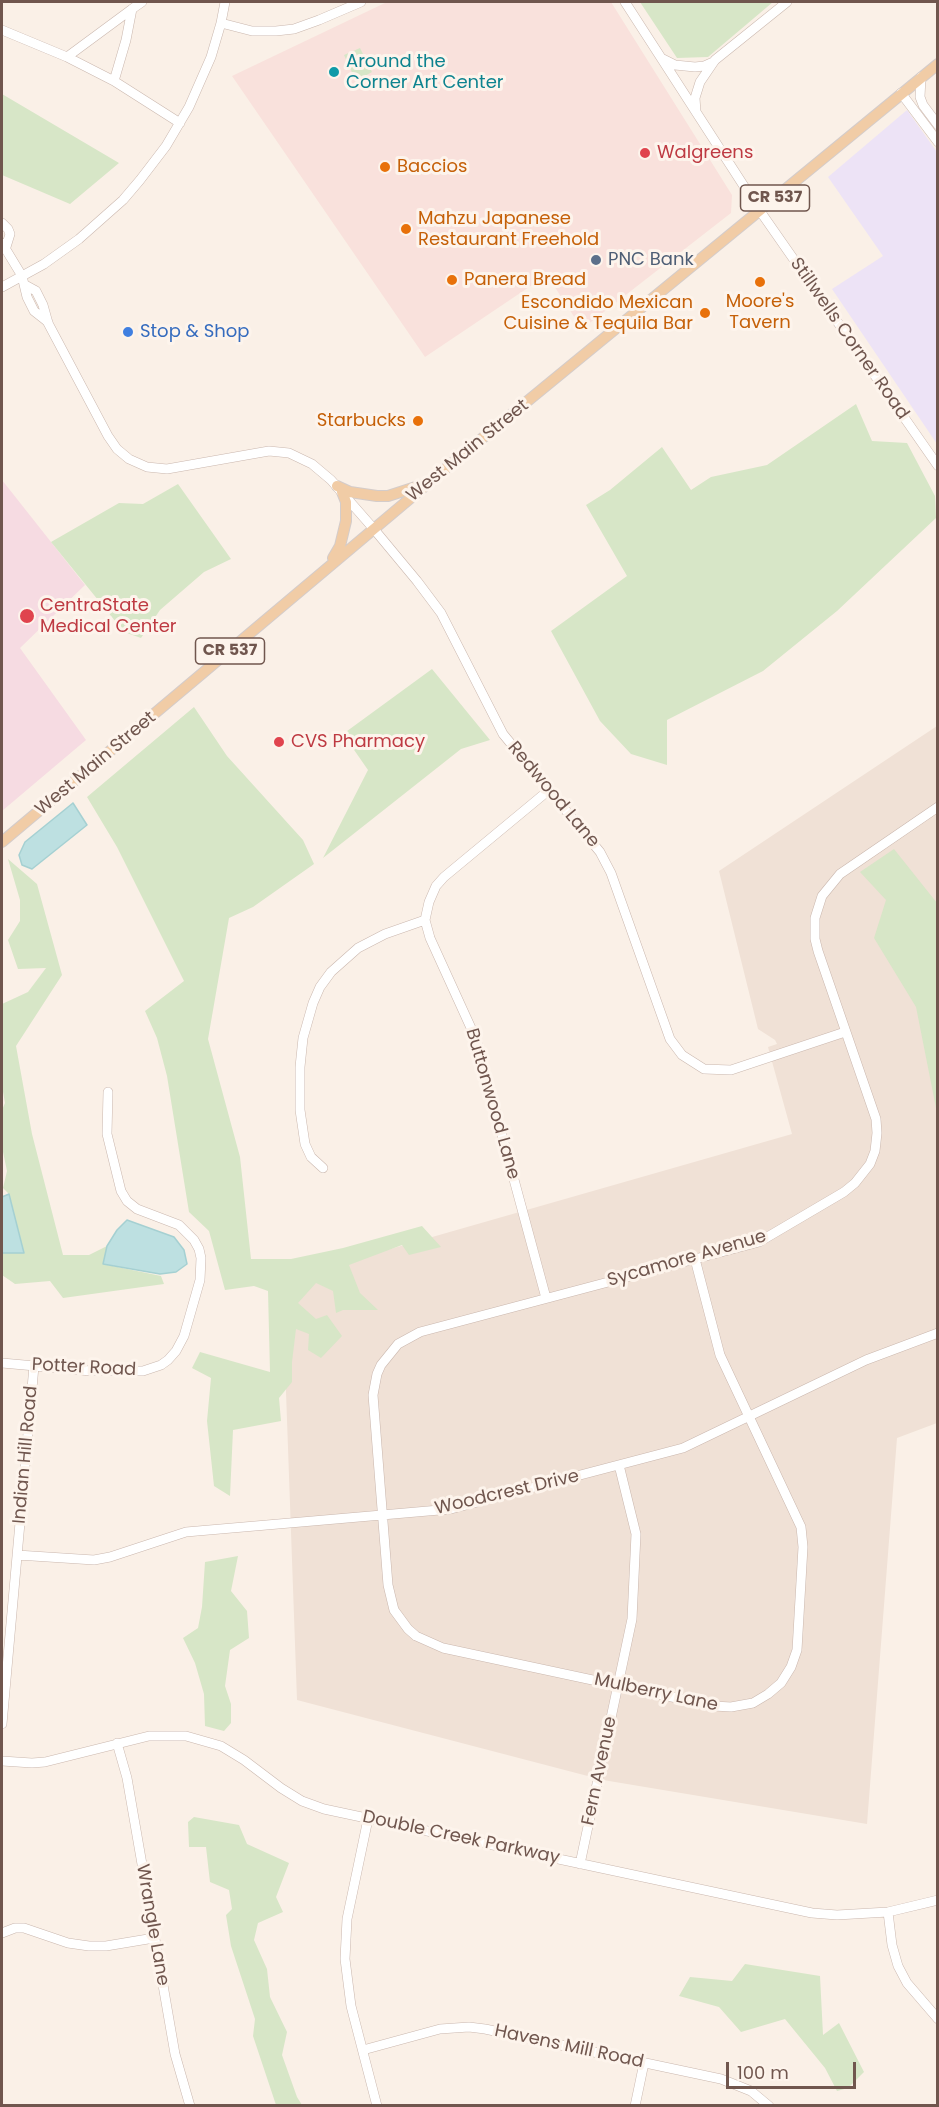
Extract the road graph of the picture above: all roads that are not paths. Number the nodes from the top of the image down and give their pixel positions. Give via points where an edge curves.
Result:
1 (142, 2) edge
2 (225, 2) edge
3 (361, 2) edge
4 (625, 2) edge
5 (787, 2) edge
6 (132, 9) junction
7 (221, 23) junction
8 (2, 30) edge
9 (67, 57) junction
10 (663, 59) junction
11 (715, 60) junction
12 (938, 64) edge
13 (921, 77) junction
14 (114, 81) junction
15 (901, 93) junction
16 (696, 114) junction
17 (180, 123) junction
18 (938, 126) edge
19 (938, 142) edge
20 (760, 211) junction
21 (2, 223) edge
22 (4, 245) edge
23 (24, 281) junction
24 (2, 287) edge
25 (938, 466) edge
26 (428, 484) junction
27 (339, 489) junction
28 (373, 528) junction
29 (328, 566) junction
30 (549, 790) junction
31 (938, 807) edge
32 (2, 842) edge
33 (425, 920) junction
34 (845, 1032) junction
35 (108, 1092) dead end
36 (323, 1168) dead end
37 (695, 1259) junction
38 (546, 1298) junction
39 (938, 1333) edge
40 (2, 1363) edge
41 (34, 1366) junction
42 (749, 1416) junction
43 (619, 1465) junction
44 (382, 1515) junction
45 (17, 1555) junction
46 (408, 1629) joint
47 (618, 1685) junction
48 (2, 1724) edge
49 (117, 1743) junction
50 (2, 1761) edge
51 (369, 1819) junction
52 (580, 1864) junction
53 (938, 1900) edge
54 (888, 1912) junction
55 (2, 1933) edge
56 (154, 1938) junction
57 (938, 2019) edge
58 (363, 2050) junction
59 (644, 2063) junction
60 (190, 2106) edge
61 (377, 2106) edge
62 (635, 2106) edge
63 (769, 2106) edge

1 - 6 street
2 - 7 street
3 - 7 street via 294,29 252,31
4 - 10 street, Stillwells Corner Road
5 - 11 street
6 - 9 street
6 - 14 street
7 - 17 street via 203,77
8 - 9 street
9 - 14 street
10 - 11 street via 695,67
10 - 16 street, Stillwells Corner Road
11 - 16 street via 697,90
12 - 13 main road, West Main Street / CR 537
13 - 15 main road, West Main Street / CR 537
13 - 18 street via 920,97
14 - 17 street
15 - 19 street
15 - 20 main road, West Main Street / CR 537
16 - 20 street, Stillwells Corner Road
17 - 23 street via 123,200
20 - 25 street, Stillwells Corner Road
20 - 26 main road, West Main Street / CR 537
21 - 22 street, Redwood Lane via 10,234
22 - 23 street, Redwood Lane
23 - 24 street
23 - 27 street, Redwood Lane via 34,311 48,323 108,436 129,459 167,470 231,456 279,451 312,464
26 - 27 main road via 388,496
26 - 28 main road, West Main Street / CR 537
27 - 28 street, Redwood Lane
27 - 29 main road via 346,509 344,533
28 - 29 main road, West Main Street / CR 537
28 - 30 street, Redwood Lane via 441,613 503,734
29 - 32 main road, West Main Street / CR 537
30 - 33 street via 444,877 436,886
30 - 34 street, Redwood Lane via 606,861 670,1039 686,1059 704,1069 731,1070
31 - 34 street, Sycamore Avenue via 840,874 818,907 815,939
33 - 36 street via 358,948 331,972 313,1003 303,1038 300,1110 305,1144
33 - 38 street, Buttonwood Lane via 476,1039
34 - 37 street, Sycamore Avenue via 878,1133 875,1151 863,1174 844,1192 765,1239
35 - 41 street, Potter Road via 107,1134 121,1191 137,1209 187,1231 201,1258 200,1280 181,1343 161,1365 124,1372
37 - 38 street, Sycamore Avenue
37 - 42 street, Mulberry Lane via 720,1355
38 - 44 street, Sycamore Avenue via 420,1332 406,1338 387,1356 372,1395
39 - 42 street, Woodcrest Drive via 866,1360
40 - 41 street, Potter Road
41 - 45 street, Indian Hill Road
42 - 43 street, Woodcrest Drive via 682,1448
42 - 47 street, Mulberry Lane via 801,1527 797,1644 791,1667 768,1694 753,1703 731,1707
43 - 44 street, Woodcrest Drive via 451,1509
43 - 47 street, Fern Avenue via 636,1543 632,1619
44 - 45 street, Woodcrest Drive via 186,1532 94,1560
44 - 46 street, Sycamore Avenue via 389,1594 394,1610
45 - 48 street, Indian Hill Road
46 - 47 street, Mulberry Lane via 443,1648
47 - 52 street, Fern Avenue
49 - 50 street, Double Creek Parkway via 45,1762
49 - 51 street, Double Creek Parkway via 161,1735 205,1740 235,1754 302,1801
49 - 56 street, Wrangle Lane via 127,1778
51 - 52 street, Double Creek Parkway
51 - 58 street via 347,1919 345,1959 351,2006
52 - 54 street, Double Creek Parkway via 812,1913
53 - 54 street, Double Creek Parkway
54 - 57 street via 898,1966 907,1983
55 - 56 street via 24,1928 89,1946
56 - 60 street, Wrangle Lane via 175,2054
58 - 59 street, Havens Mill Road via 440,2029 469,2027
58 - 61 street
59 - 62 street
59 - 63 street, Havens Mill Road via 732,2082 752,2091

